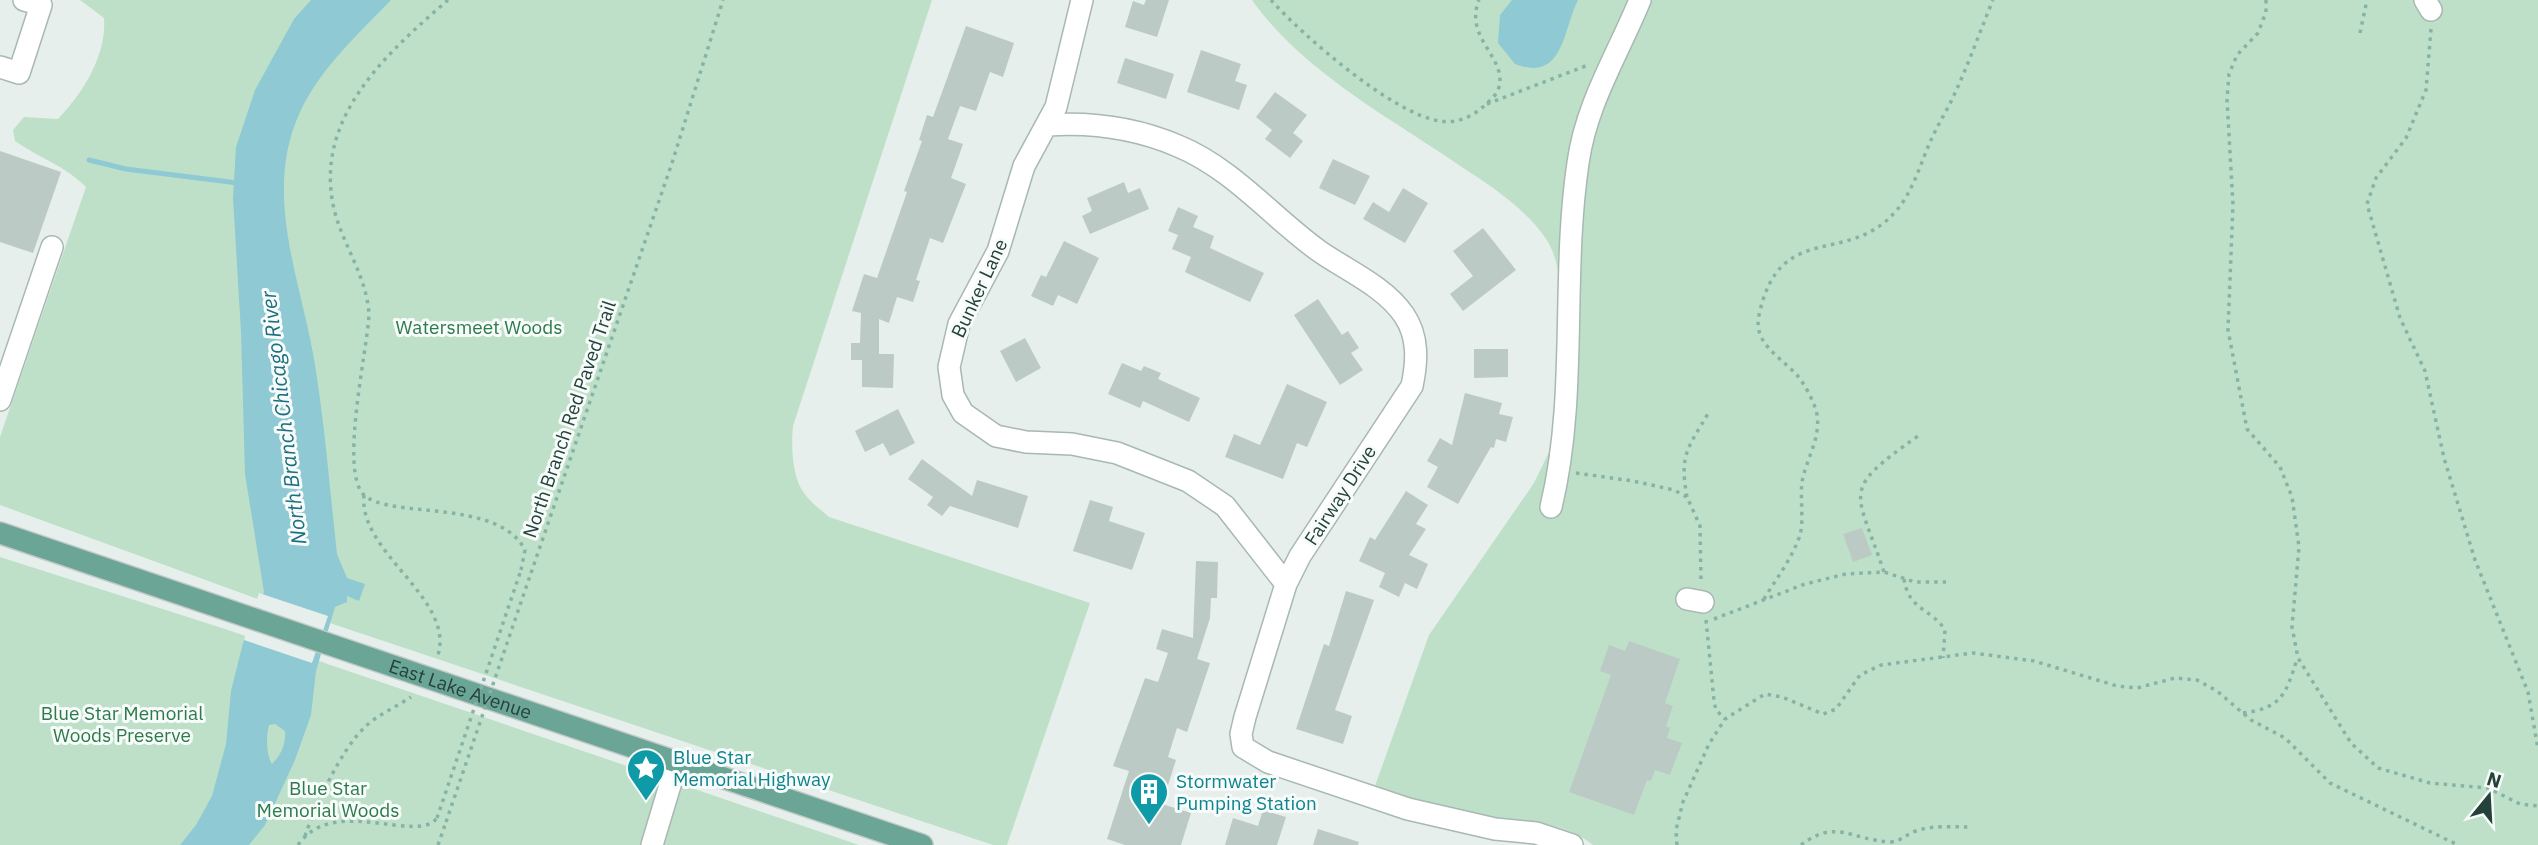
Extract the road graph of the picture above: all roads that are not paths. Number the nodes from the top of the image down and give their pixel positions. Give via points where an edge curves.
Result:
1 (24, 0) edge
2 (1082, 0) edge
3 (1640, 0) edge
4 (0, 67) edge
5 (1048, 125) junction
6 (51, 247) dead end
7 (0, 400) edge
8 (1551, 507) dead end
9 (0, 533) edge
10 (1286, 584) junction
11 (677, 762) junction
12 (652, 845) edge
13 (922, 845) edge
14 (1572, 845) edge

1 - 4 street via 41,5 19,73
2 - 5 street, Bunker Lane via 1063,88
3 - 8 street via 1588,115 1578,162 1560,471
5 - 10 street, Bunker Lane via 1024,166 998,251 959,324 949,367 953,395 963,414 996,436 1117,453 1188,481 1226,506
5 - 10 street, Fairway Drive via 1116,127 1182,147 1211,164 1310,244 1388,298 1404,315 1416,348 1412,386
6 - 7 street
9 - 11 main road, East Lake Avenue
10 - 14 street, Fairway Drive via 1241,734 1243,747 1251,755 1408,809 1494,829 1536,832
11 - 12 street
11 - 13 main road, East Lake Avenue

